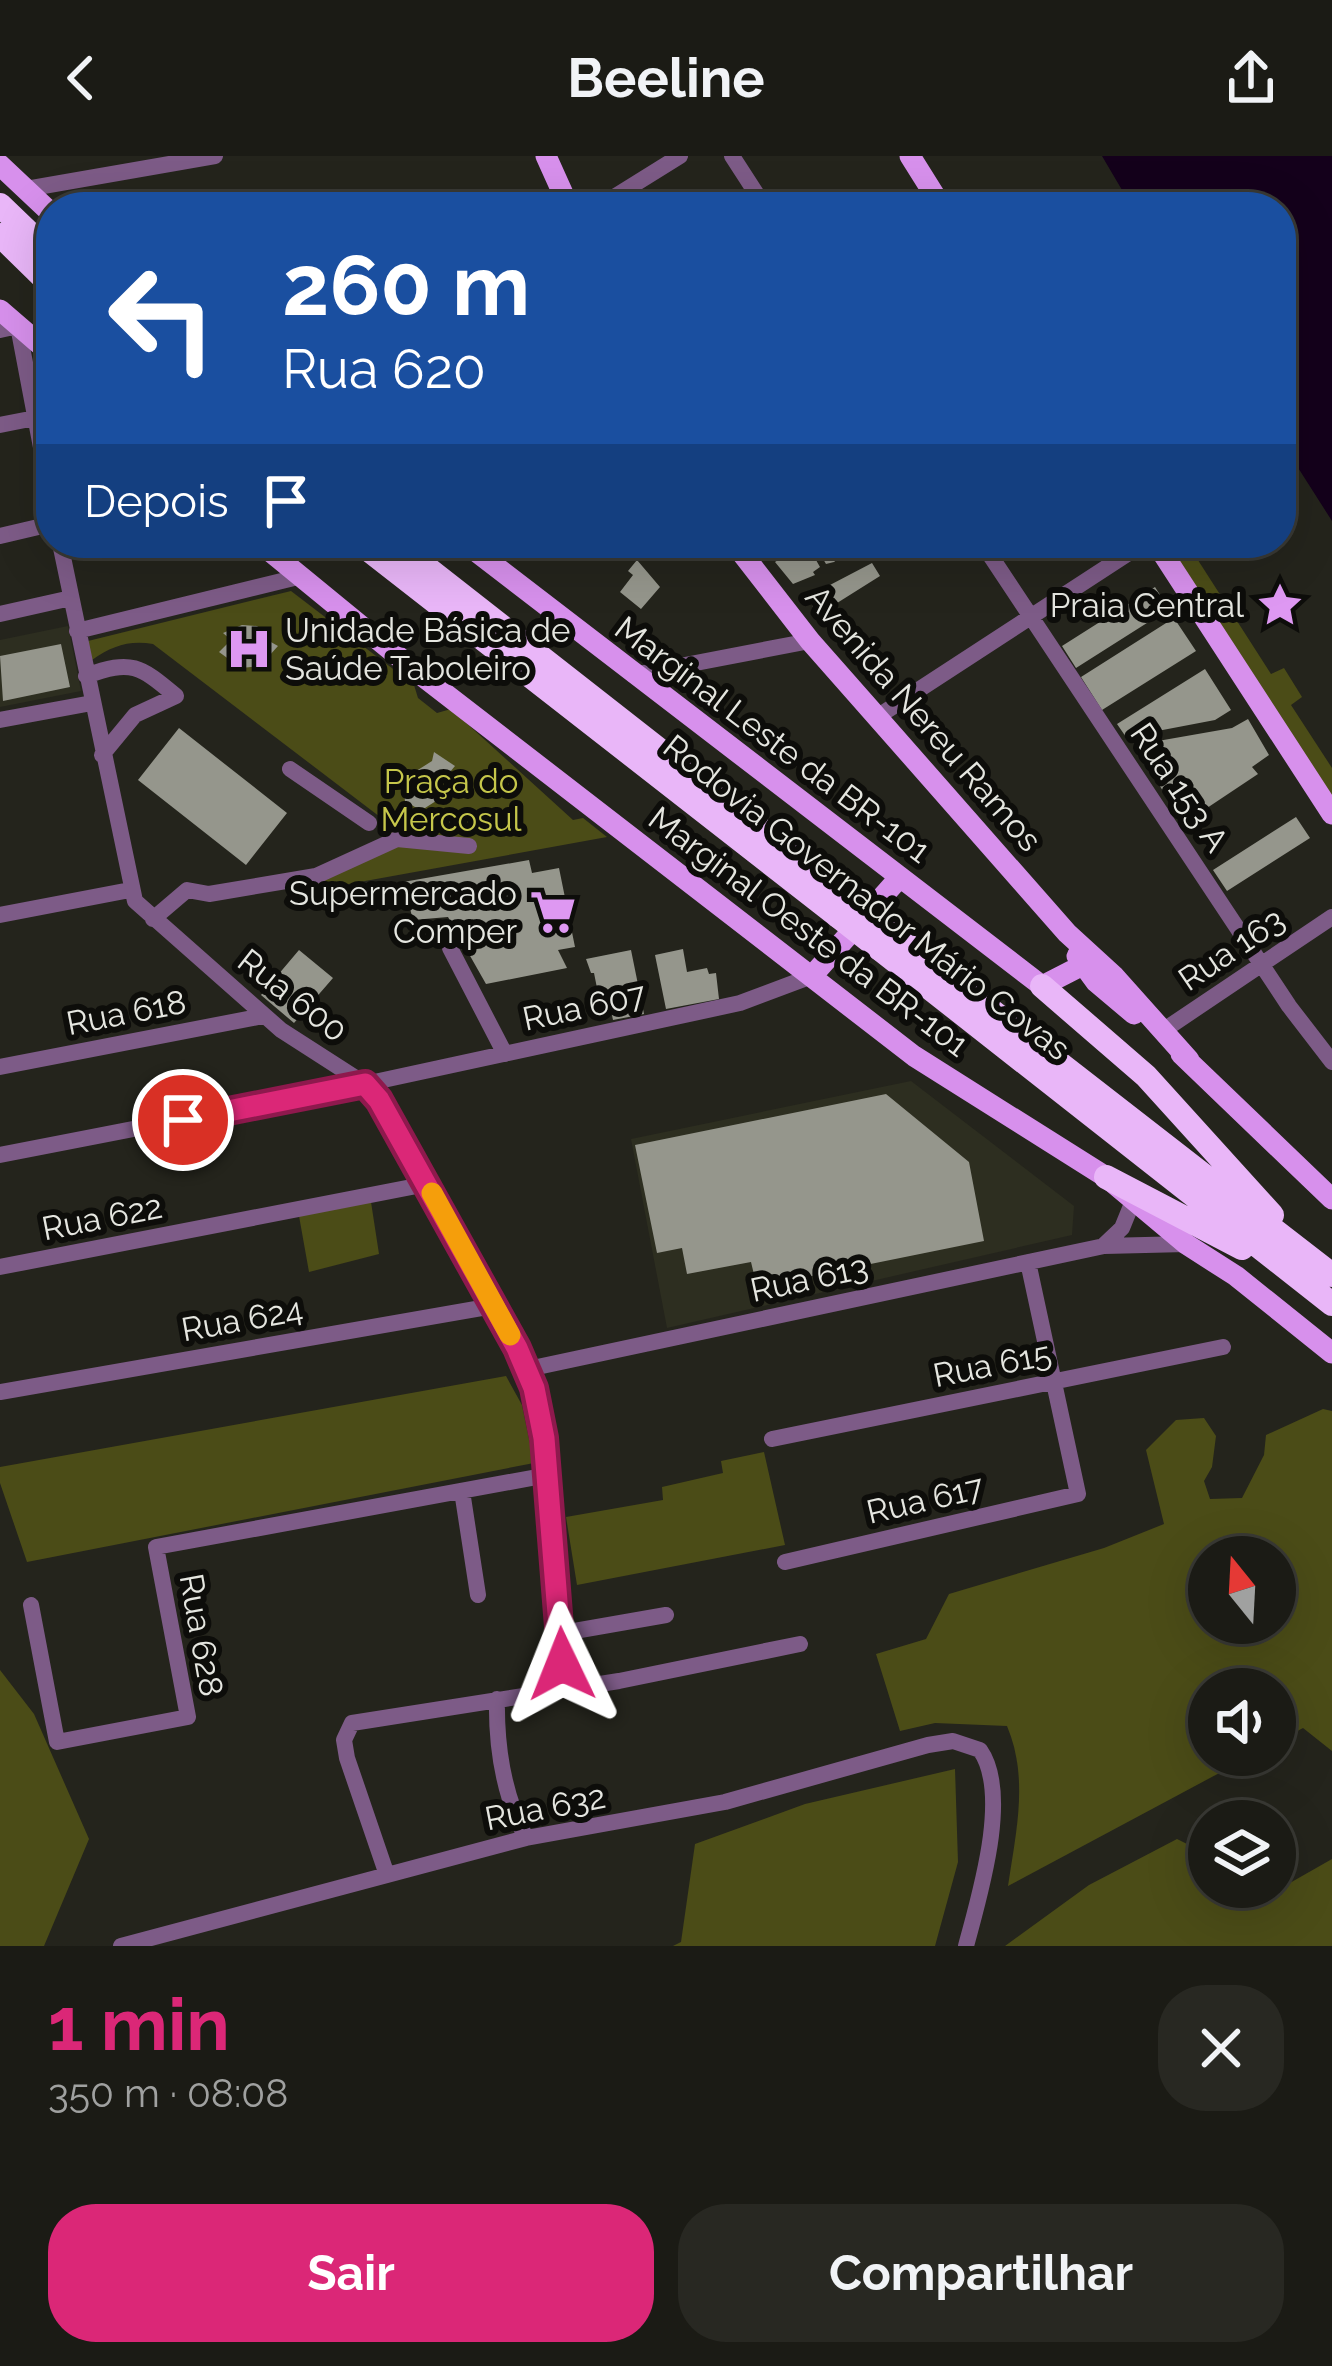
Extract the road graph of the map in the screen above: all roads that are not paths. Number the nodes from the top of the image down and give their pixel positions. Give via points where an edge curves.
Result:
1 (215, 156) edge
2 (546, 156) edge
3 (680, 156) edge
4 (732, 156) edge
5 (910, 156) edge
6 (0, 165) edge
7 (26, 189) junction
8 (562, 192) edge
9 (622, 192) edge
10 (755, 192) edge
11 (933, 192) edge
12 (36, 199) edge
13 (0, 205) edge
14 (0, 236) edge
15 (36, 240) edge
16 (36, 271) edge
17 (0, 310) edge
18 (9, 328) edge
19 (36, 345) edge
20 (35, 418) junction
21 (36, 423) edge
22 (0, 425) edge
23 (36, 528) edge
24 (0, 536) edge
25 (63, 558) edge
26 (277, 558) edge
27 (380, 558) edge
28 (413, 558) edge
29 (484, 558) edge
30 (751, 558) edge
31 (992, 558) edge
32 (1121, 558) edge
33 (1166, 558) edge
34 (298, 577) junction
35 (71, 598) junction
36 (0, 614) edge
37 (1031, 617) junction
38 (77, 631) junction
39 (810, 641) junction
40 (633, 675) junction
41 (86, 676) junction
42 (92, 703) junction
43 (877, 717) junction
44 (0, 720) edge
45 (102, 755) junction
46 (290, 769) dead end
47 (1332, 814) edge
48 (369, 823) dead end
49 (470, 846) dead end
50 (900, 877) junction
51 (130, 890) junction
52 (844, 908) junction
53 (0, 915) edge
54 (1332, 917) edge
55 (153, 919) junction
56 (1067, 933) junction
57 (450, 948) dead end
58 (1262, 964) junction
59 (1081, 966) junction
60 (812, 976) junction
61 (1114, 976) junction
62 (1042, 986) junction
63 (263, 1016) junction
64 (1164, 1030) junction
65 (505, 1054) junction
66 (1189, 1060) junction
67 (1332, 1062) edge
68 (0, 1067) edge
69 (365, 1084) junction
70 (0, 1155) edge
71 (1106, 1177) junction
72 (427, 1184) junction
73 (1332, 1198) edge
74 (1133, 1201) junction
75 (1186, 1244) junction
76 (1104, 1246) junction
77 (1028, 1262) junction
78 (1301, 1265) junction
79 (0, 1267) edge
80 (1332, 1275) edge
81 (1332, 1304) edge
82 (494, 1306) junction
83 (1223, 1347) dead end
84 (1332, 1353) edge
85 (528, 1369) junction
86 (1054, 1382) junction
87 (0, 1392) edge
88 (772, 1439) dead end
89 (548, 1475) junction
90 (462, 1491) junction
91 (785, 1562) dead end
92 (478, 1595) dead end
93 (31, 1605) dead end
94 (666, 1615) dead end
95 (562, 1633) junction
96 (800, 1644) dead end
97 (556, 1690) junction
98 (497, 1699) junction
99 (526, 1838) junction
100 (387, 1876) junction
101 (153, 1942) edge
102 (121, 1946) edge
103 (966, 1946) edge

1 - 7 street
2 - 8 main road
3 - 9 street
4 - 10 street
5 - 11 main road
6 - 7 main road
7 - 12 main road
13 - 15 highway
14 - 16 highway
17 - 18 main road
18 - 19 main road
18 - 20 street
20 - 21 street
20 - 22 street
23 - 24 street
25 - 35 street, Rua 600
26 - 34 main road, Marginal Oeste da BR-101
27 - 52 highway, Rodovia Governador Mário Covas
28 - 52 highway, Rodovia Governador Mário Covas
29 - 40 main road, Marginal Leste da BR-101
30 - 39 main road, Avenida Nereu Ramos
31 - 37 street, Rua 153 A
32 - 37 street
33 - 47 main road
34 - 38 street
34 - 60 main road, Marginal Oeste da BR-101
35 - 36 street
35 - 38 street, Rua 600
37 - 43 street
37 - 58 street, Rua 153 A
38 - 41 street, Rua 600
39 - 40 street
39 - 43 main road, Avenida Nereu Ramos
40 - 50 main road, Marginal Leste da BR-101
41 - 42 street, Rua 600
41 - 45 street via 120,664 143,669 176,695 135,715
42 - 44 street
42 - 45 street, Rua 600
43 - 56 main road, Avenida Nereu Ramos
45 - 51 street, Rua 600
46 - 48 street
49 - 55 street via 397,839 316,876 208,894 187,890
50 - 60 main road
50 - 62 main road, Marginal Leste da BR-101
51 - 53 street
51 - 55 street, Rua 600
52 - 78 highway, Rodovia Governador Mário Covas, bridge
54 - 58 street, Rua 163
55 - 63 street, Rua 600
56 - 59 main road, Avenida Nereu Ramos
56 - 61 main road, Avenida Nereu Ramos
57 - 65 street
58 - 64 street, Rua 163
58 - 67 street, Rua 153 A
59 - 61 main road
59 - 62 main road
59 - 66 main road, Avenida Nereu Ramos
60 - 65 street, Rua 607 via 740,1003
60 - 71 main road, Marginal Oeste da BR-101 via 914,1056
61 - 64 main road, Avenida Nereu Ramos
62 - 78 highway via 1169,1099
63 - 68 street, Rua 618
63 - 69 street, Rua 600
64 - 66 main road, Avenida Nereu Ramos
65 - 69 street, Rua 607
66 - 73 main road, Avenida Nereu Ramos
69 - 70 street, Rua 607
69 - 72 street, Rua 600
71 - 74 main road, Marginal Oeste da BR-101
71 - 78 highway
72 - 79 street, Rua 622
72 - 82 street, Rua 600
74 - 75 main road, Marginal Oeste da BR-101
74 - 76 street
75 - 76 street, Rua 613
75 - 84 main road, Marginal Oeste da BR-101
76 - 77 street, Rua 613
77 - 85 street, Rua 613
77 - 86 street
78 - 80 highway, Rodovia Governador Mário Covas
78 - 81 highway, Rodovia Governador Mário Covas
82 - 85 street, Rua 600
82 - 87 street, Rua 624
83 - 86 street, Rua 615
85 - 89 street, Rua 600
86 - 88 street, Rua 615
86 - 91 street, Rua 617 via 1078,1494
89 - 90 street, Rua 628
89 - 95 street, Rua 600
90 - 92 street
90 - 93 street, Rua 628 via 155,1547 188,1717 57,1742
94 - 95 street
95 - 97 street, Rua 600
96 - 97 street
97 - 98 street
98 - 99 street via 500,1764
98 - 100 street via 347,1727 354,1783
99 - 100 street, Rua 632
99 - 103 street, Rua 632 via 725,1802 953,1741 980,1750 990,1767 988,1850
100 - 101 street, Rua 632
101 - 102 street, Rua 632

